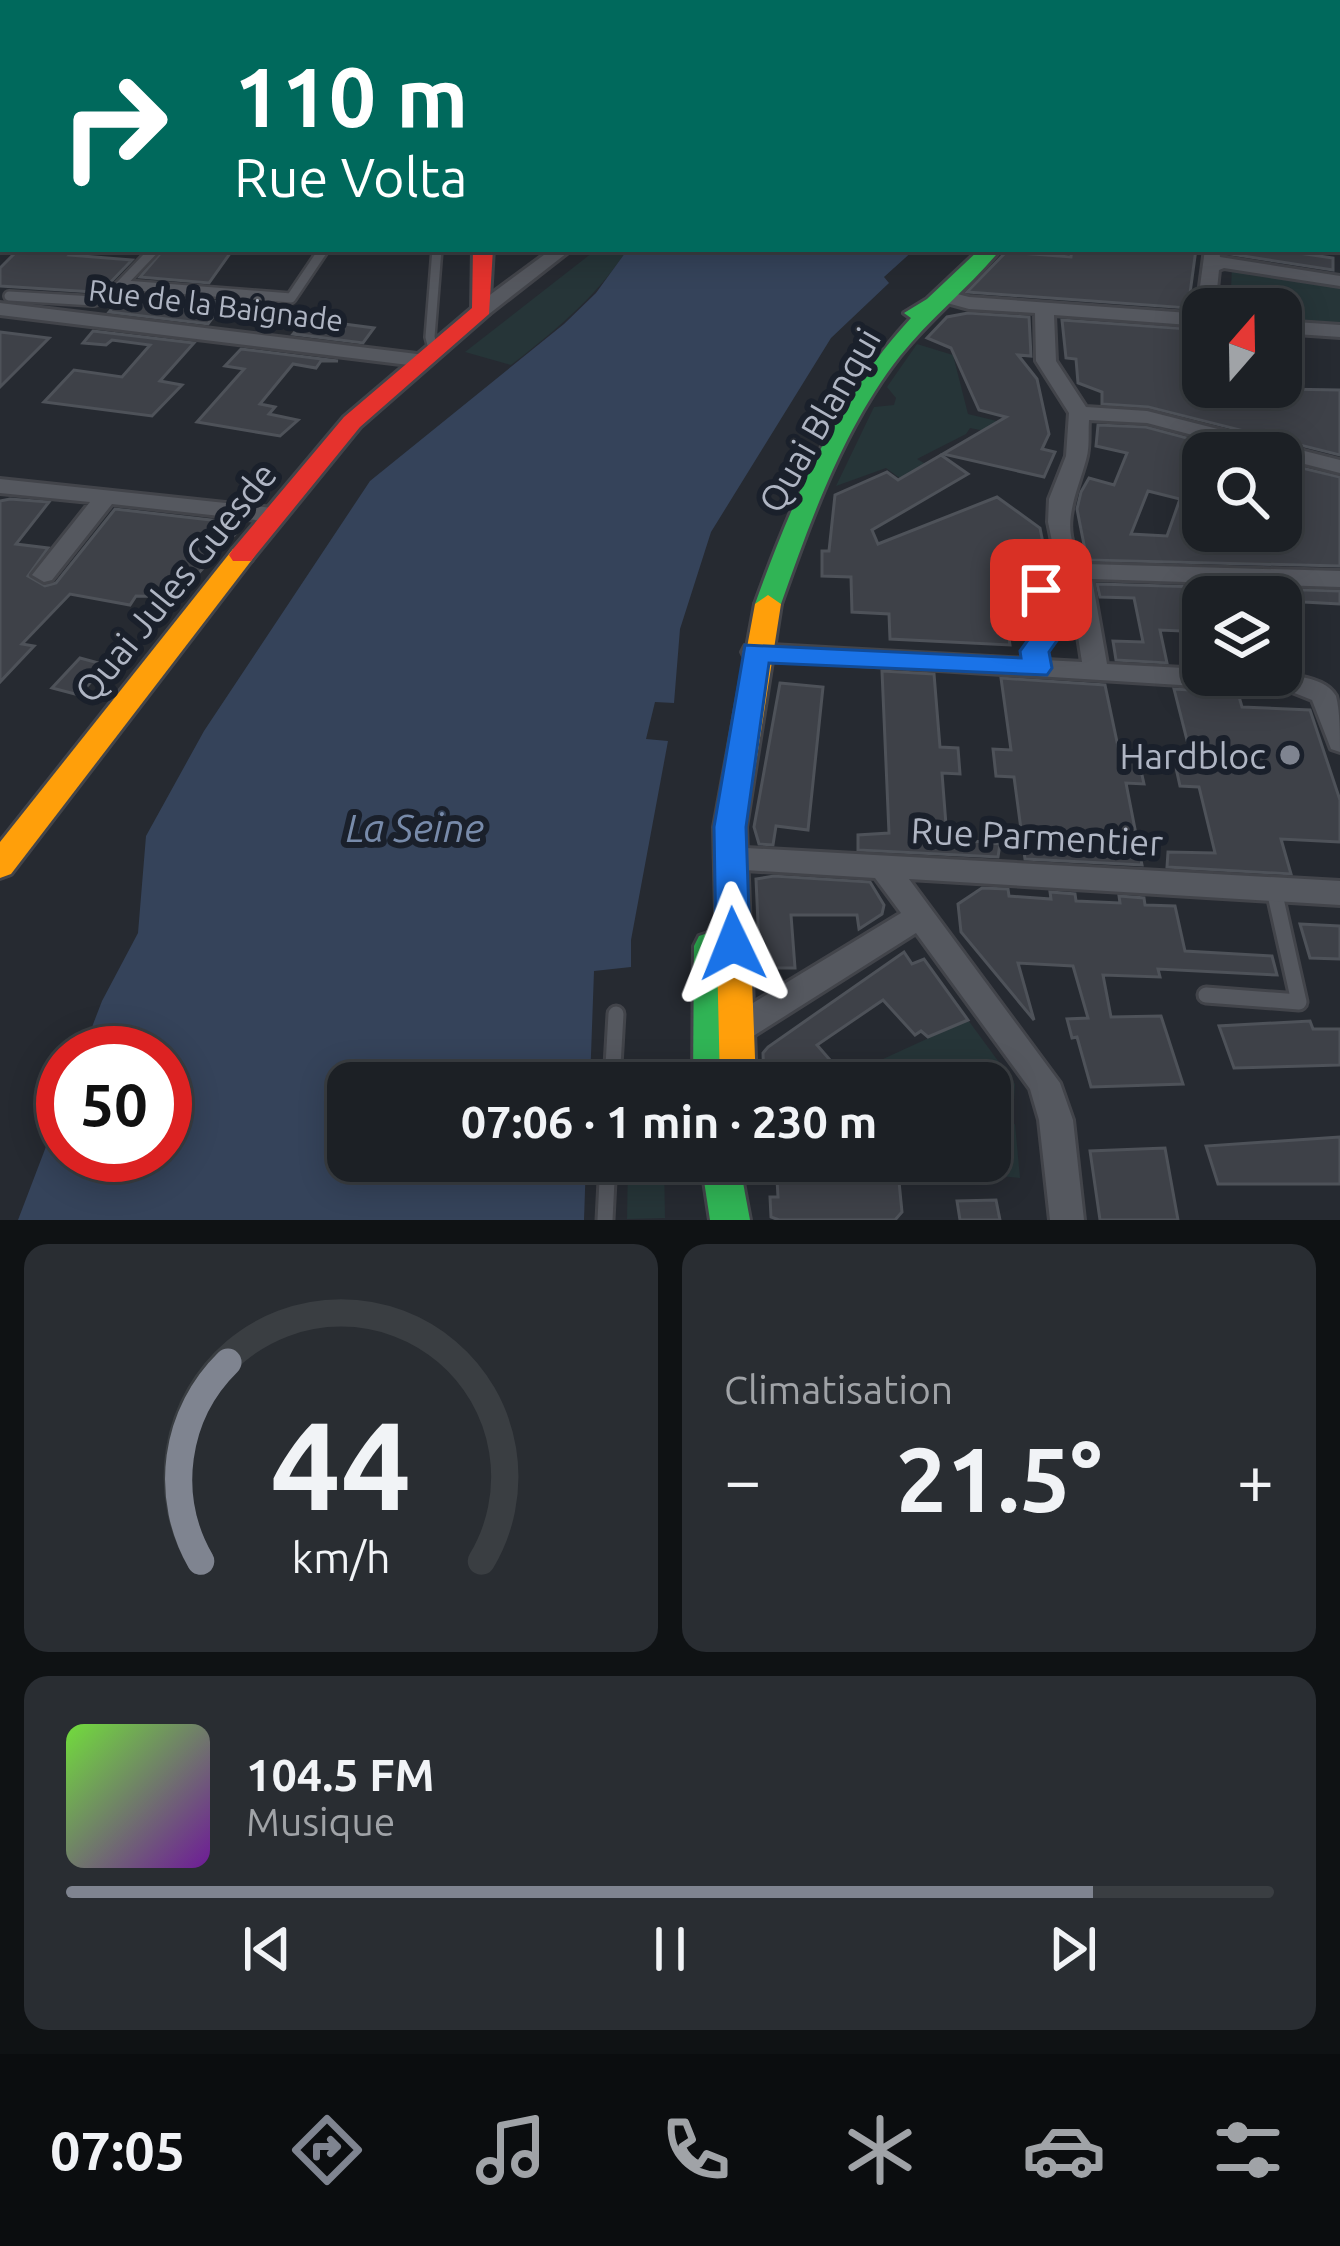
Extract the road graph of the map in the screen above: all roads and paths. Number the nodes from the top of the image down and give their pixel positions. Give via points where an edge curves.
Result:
1 (152, 252) edge
2 (322, 252) edge
3 (437, 252) edge
4 (483, 252) edge
5 (559, 252) edge
6 (984, 252) edge
7 (1214, 258) edge
8 (1340, 280) edge
9 (125, 285) junction
10 (1209, 288) edge
11 (938, 299) junction
12 (5, 302) edge
13 (1044, 309) junction
14 (482, 310) junction
15 (1182, 319) edge
16 (1302, 329) edge
17 (1340, 332) edge
18 (430, 356) junction
19 (1079, 413) junction
20 (1340, 467) edge
21 (0, 486) edge
22 (106, 496) junction
23 (272, 515) junction
24 (1078, 571) junction
25 (44, 575) dead end
26 (1340, 580) edge
27 (1016, 585) dead end
28 (754, 652) junction
29 (1037, 668) junction
30 (1096, 671) junction
31 (1340, 742) edge
32 (729, 858) junction
33 (0, 866) edge
34 (883, 867) junction
35 (1274, 889) junction
36 (1340, 893) edge
37 (918, 917) junction
38 (1206, 995) dead end
39 (616, 1014) dead end
40 (736, 1030) junction
41 (613, 1062) edge
42 (711, 1062) edge
43 (737, 1062) edge
44 (607, 1182) edge
45 (724, 1182) edge
46 (740, 1182) edge
47 (605, 1220) edge
48 (730, 1220) edge
49 (740, 1220) edge
50 (1067, 1220) edge

1 - 9 lane
2 - 9 lane via 290,298
3 - 18 lane
4 - 14 main road
5 - 14 street
6 - 11 main road, Quai Blanqui
7 - 8 street
7 - 10 street
9 - 12 lane via 94,301
11 - 13 street
11 - 28 main road, Quai Blanqui via 872,360 772,548 775,578
12 - 18 street, Rue de la Baignade
13 - 15 street
13 - 19 street via 1046,361
14 - 18 main road, Quai Jules Guesde
16 - 17 street
18 - 23 main road, Quai Jules Guesde via 352,422
19 - 20 street via 1147,418
19 - 24 street via 1059,522
21 - 22 street
22 - 23 street
22 - 25 street
23 - 33 main road, Quai Jules Guesde
24 - 26 street
24 - 30 street
27 - 29 lane via 1041,590 1047,635 1034,651
28 - 29 street
28 - 32 main road, Quai Blanqui
28 - 42 main road, Quai Blanqui via 737,673 712,856
29 - 30 street
30 - 31 street via 1296,683 1323,695
32 - 34 street, Rue Parmentier
32 - 40 main road, Quai Blanqui
34 - 35 street, Rue Parmentier
34 - 37 street
35 - 36 street, Rue Parmentier
35 - 38 lane via 1299,1002
37 - 40 street
37 - 50 street via 1044,1083
39 - 41 lane
40 - 43 main road, Quai Blanqui
44 - 47 lane
45 - 48 main road
46 - 49 main road

